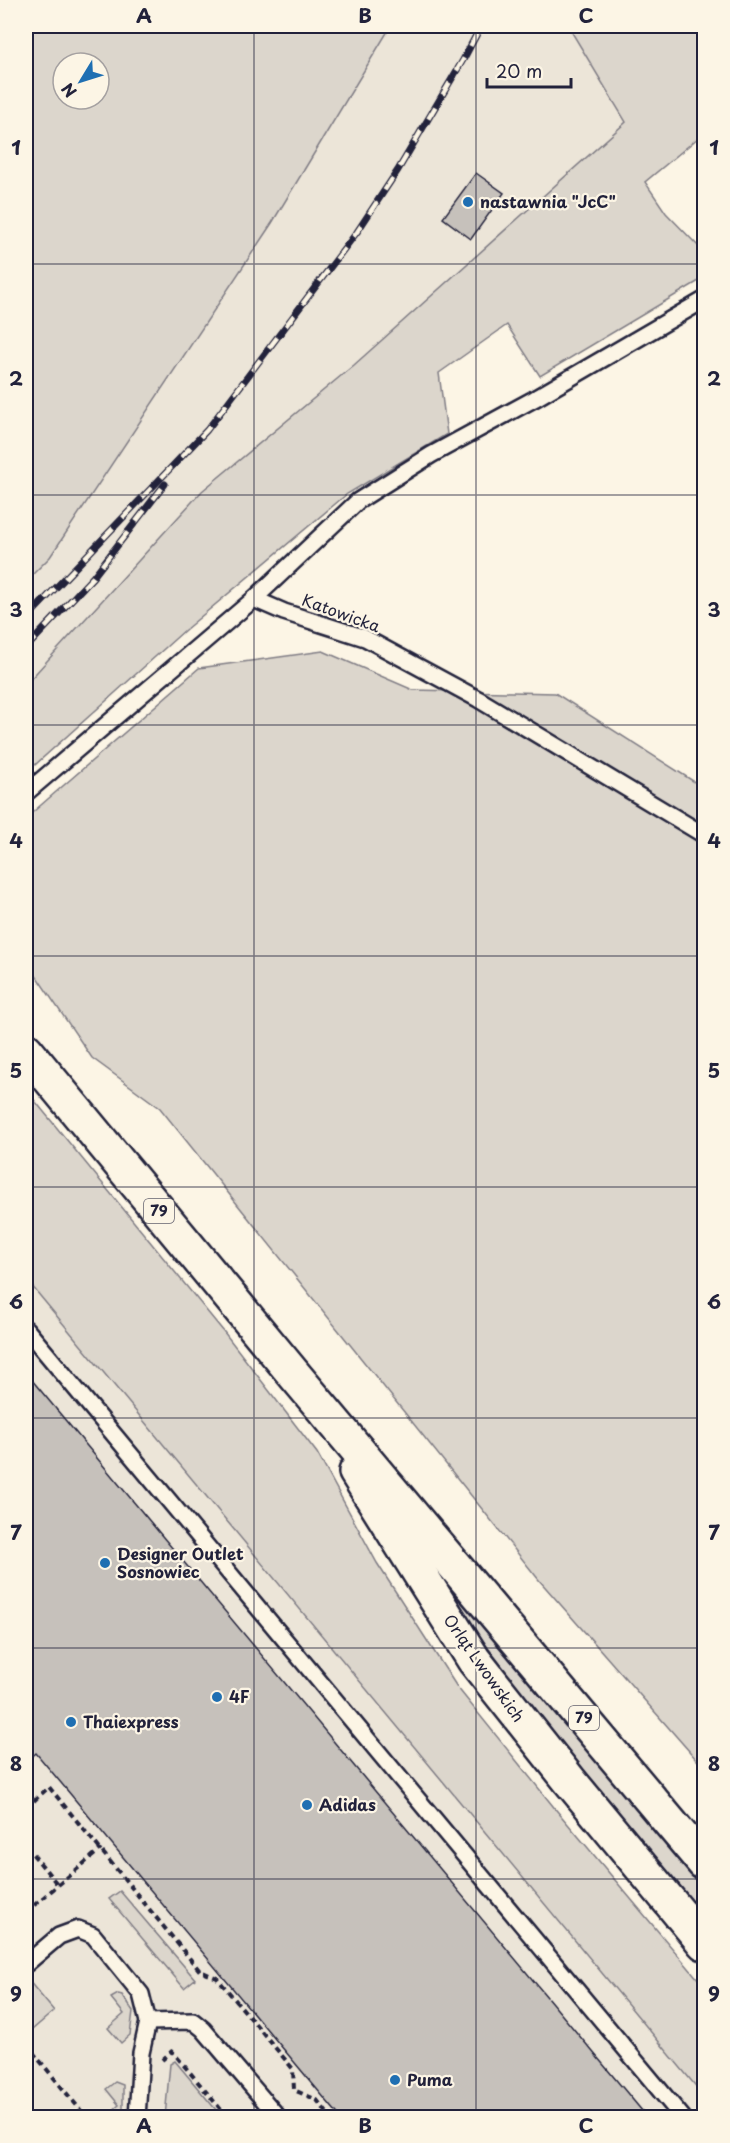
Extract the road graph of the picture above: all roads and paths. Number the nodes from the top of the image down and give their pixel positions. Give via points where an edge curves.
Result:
1 (705, 300) edge
2 (254, 599) junction
3 (26, 794) edge
4 (705, 836) edge
5 (26, 1050) edge
6 (26, 1329) edge
7 (292, 1372) junction
8 (26, 1808) edge
9 (26, 1846) edge
10 (101, 1849) junction
11 (705, 1863) edge
12 (58, 1885) junction
13 (26, 1912) edge
14 (705, 1942) edge
15 (26, 1964) edge
16 (148, 2022) junction
17 (26, 2044) edge
18 (161, 2071) dead end
19 (87, 2118) edge
20 (137, 2118) edge
21 (228, 2118) edge
22 (279, 2118) edge
23 (332, 2118) edge
24 (683, 2118) edge

1 - 2 lane via 431,455 358,501
2 - 3 lane
2 - 4 lane, Katowicka via 365,638 478,699
5 - 7 main road, Orląt Lwowskich / 79
6 - 24 lane
7 - 11 main road, Orląt Lwowskich / 79
7 - 14 main road, Orląt Lwowskich / 79 via 474,1660
8 - 10 path via 49,1787
9 - 12 path
10 - 12 path
10 - 23 path via 200,1971 218,1978 293,2069 294,2090 317,2100
12 - 13 path
15 - 16 lane via 59,1936 78,1929 93,1935 141,1994
16 - 20 lane via 141,2054
16 - 22 lane via 194,2021
17 - 19 path
18 - 21 path via 162,2059 172,2051

